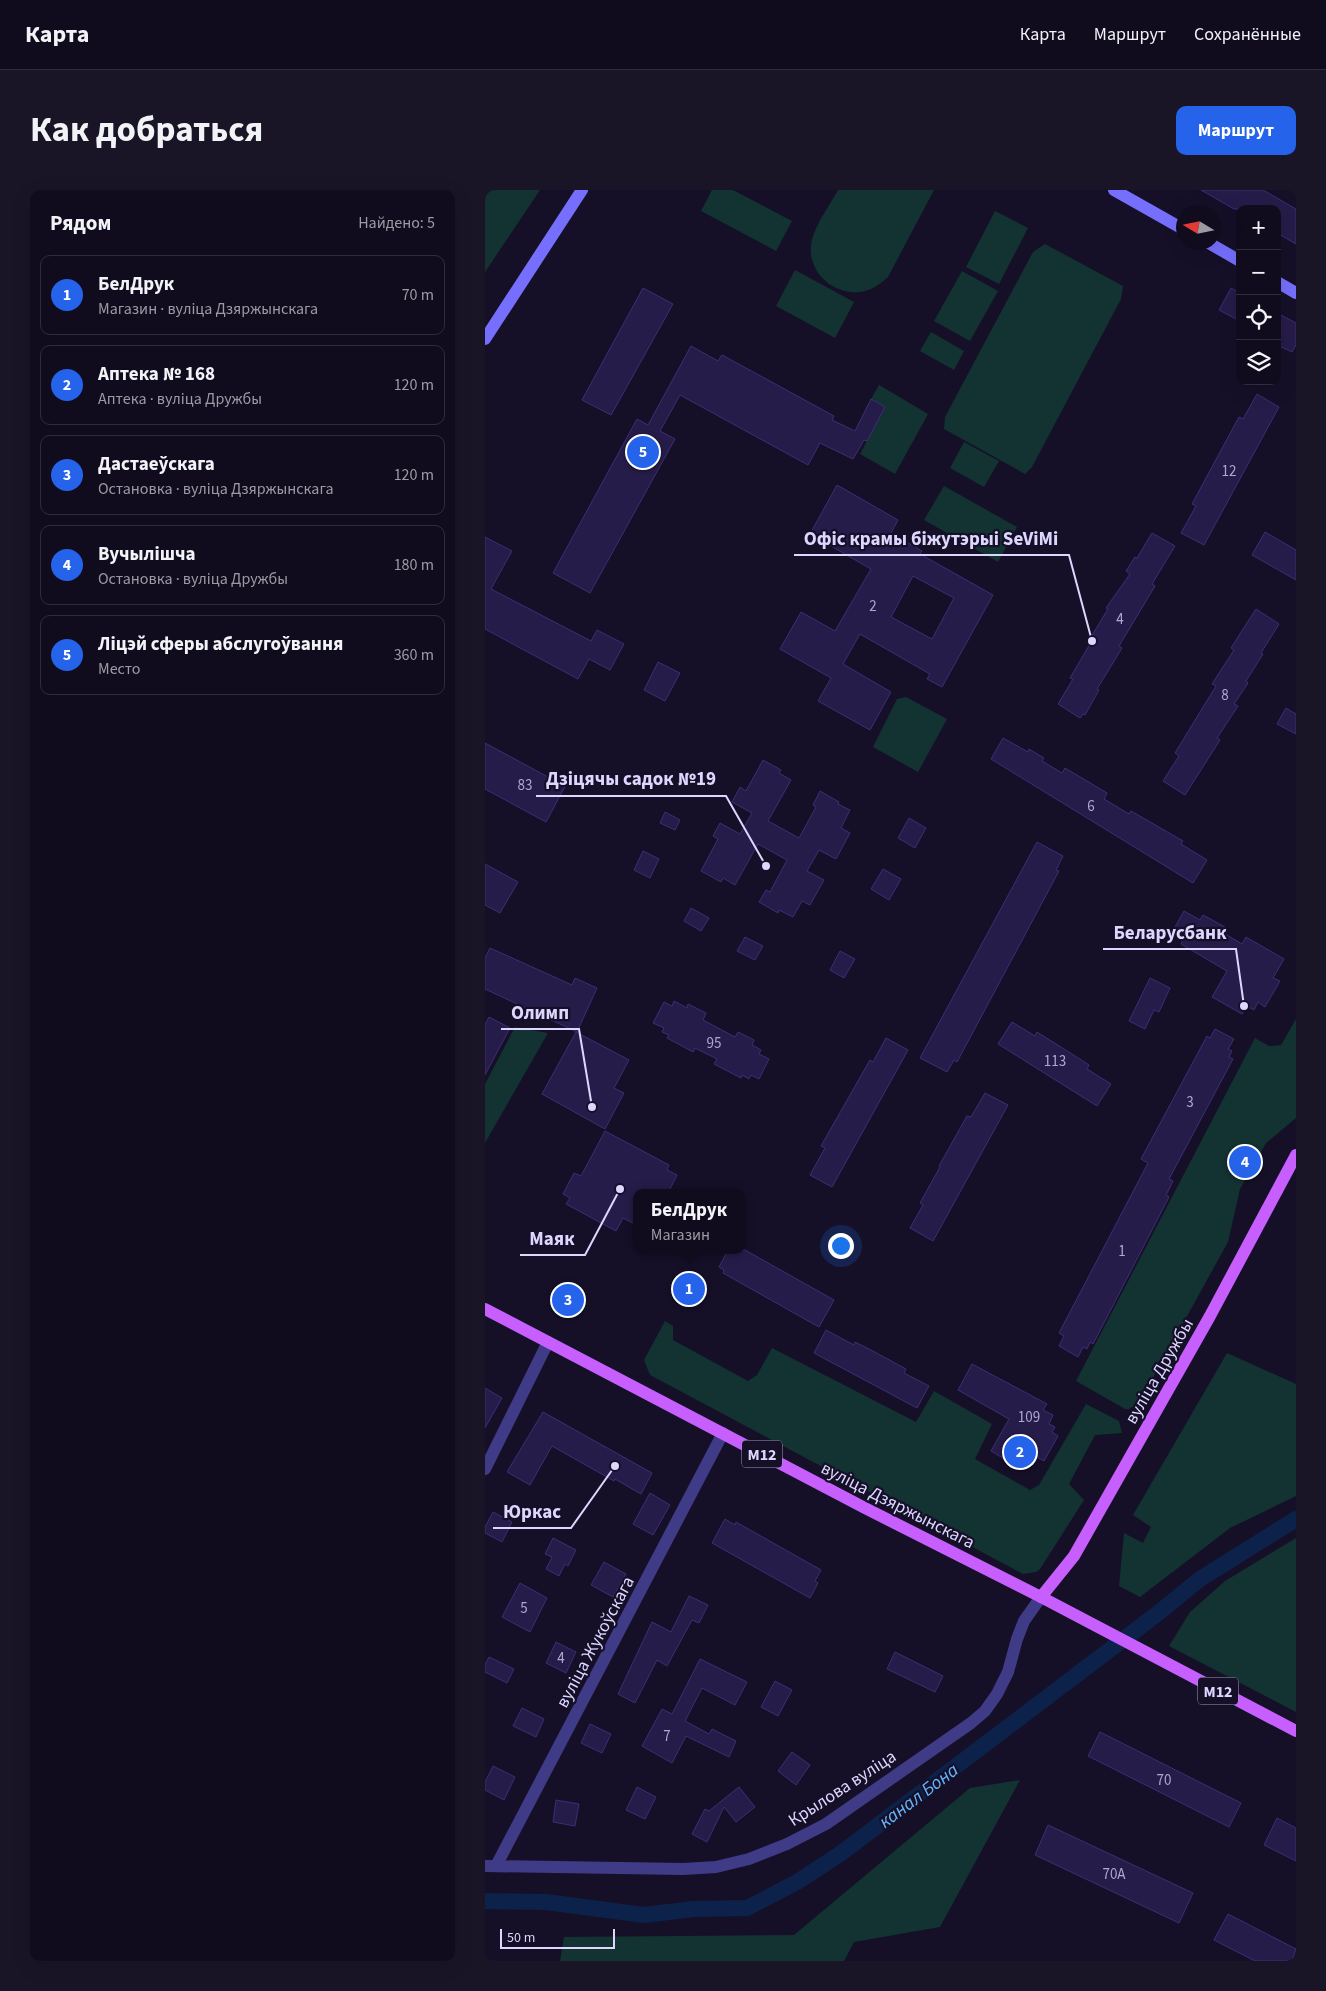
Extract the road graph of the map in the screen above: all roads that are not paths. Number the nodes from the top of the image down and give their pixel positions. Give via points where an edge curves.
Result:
1 (582, 190) edge
2 (1114, 190) edge
3 (1176, 225) edge
4 (1221, 250) edge
5 (1236, 259) edge
6 (1281, 284) edge
7 (1296, 293) edge
8 (485, 338) edge
9 (1296, 1154) edge
10 (485, 1309) edge
11 (548, 1342) junction
12 (723, 1433) junction
13 (485, 1469) edge
14 (1041, 1597) junction
15 (1296, 1732) edge
16 (491, 1866) edge

1 - 8 street
2 - 3 street
4 - 5 street
6 - 7 street
9 - 14 main road, вуліца Дружбы via 1210,1316 1078,1548
10 - 11 main road, вуліца Дзяржынскага / М12
11 - 12 main road, вуліца Дзяржынскага / М12
11 - 13 street
12 - 14 main road, вуліца Дзяржынскага / М12
12 - 16 street, вуліца Жукоўскага
14 - 15 main road, вуліца Дзяржынскага / М12
14 - 16 street, Крылова вуліца via 1024,1621 1008,1672 985,1711 826,1824 787,1844 749,1859 716,1867

